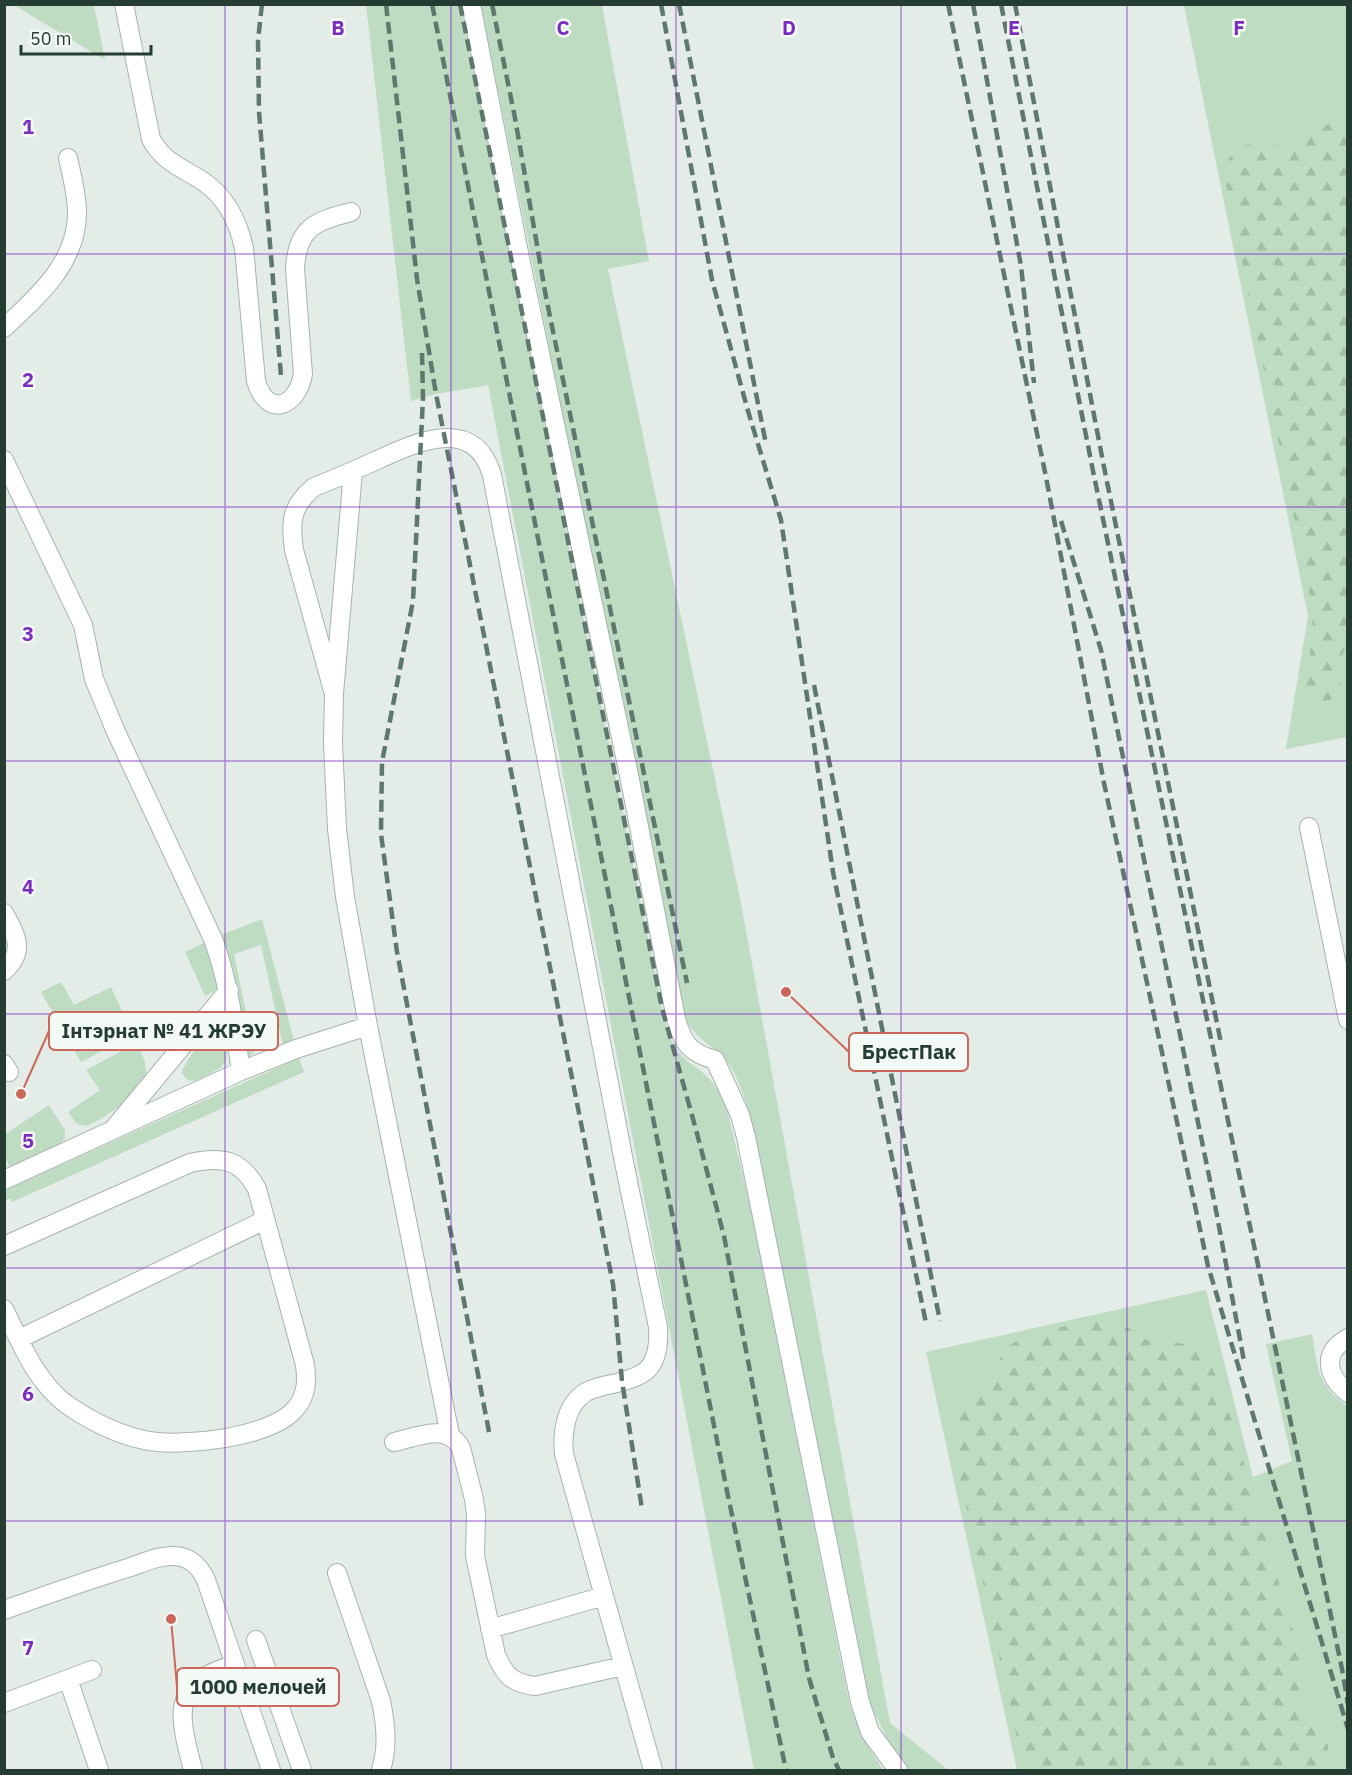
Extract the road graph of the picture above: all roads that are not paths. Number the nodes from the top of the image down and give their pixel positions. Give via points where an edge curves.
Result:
1 (124, 4) edge
2 (471, 4) edge
3 (68, 158) dead end
4 (351, 212) dead end
5 (4, 328) edge
6 (4, 460) edge
7 (353, 471) junction
8 (334, 694) junction
9 (1309, 827) dead end
10 (4, 913) edge
11 (4, 971) edge
12 (1344, 982) edge
13 (229, 990) junction
14 (1347, 1020) edge
15 (368, 1026) junction
16 (241, 1071) junction
17 (112, 1130) junction
18 (4, 1180) edge
19 (265, 1220) junction
20 (4, 1246) edge
21 (4, 1309) edge
22 (1347, 1338) edge
23 (19, 1339) junction
24 (1347, 1393) edge
25 (450, 1435) junction
26 (394, 1442) dead end
27 (337, 1573) dead end
28 (604, 1596) junction
29 (4, 1610) edge
30 (490, 1629) junction
31 (255, 1640) dead end
32 (235, 1664) junction
33 (623, 1666) junction
34 (92, 1670) dead end
35 (68, 1679) junction
36 (4, 1703) edge
37 (99, 1770) edge
38 (193, 1770) edge
39 (271, 1770) edge
40 (302, 1770) edge
41 (381, 1770) edge
42 (653, 1770) edge
43 (897, 1770) edge

1 - 4 street via 151,139 165,158 221,197 240,231 256,381 259,392 276,405 296,395 303,374 295,269 300,244 315,223
2 - 43 street via 676,1019 685,1043 694,1052 715,1060 740,1115 860,1702 870,1732
3 - 5 street via 77,214 69,251 46,287
6 - 13 street via 83,625 94,679 213,939
7 - 8 street
7 - 8 street via 314,487 297,505 292,518 294,550
7 - 28 street via 414,444 444,437 471,444 488,462 492,475 658,1327 658,1349 646,1371 585,1393 567,1417 564,1431 564,1454
8 - 15 street via 337,829
9 - 12 street
10 - 11 street via 18,943 12,964
12 - 14 street
13 - 16 street
13 - 17 street
15 - 16 street
15 - 25 street
16 - 17 street
17 - 18 street
19 - 20 street via 249,1176 224,1160 208,1159 190,1163
19 - 23 street
19 - 23 street via 307,1381 296,1409 284,1418 237,1436 207,1442 145,1440 107,1427 65,1402 45,1384
21 - 23 street
22 - 24 street via 1332,1351 1330,1360 1336,1382
25 - 26 street via 431,1434
25 - 30 street via 461,1448 474,1499 476,1556
27 - 41 street via 386,1723
28 - 30 street
28 - 33 street
29 - 32 street via 165,1556 183,1557 206,1580
30 - 33 street via 502,1668 520,1684 548,1684
31 - 40 street
32 - 38 street via 195,1683 185,1700 183,1719
32 - 39 street
33 - 42 street
34 - 35 street
35 - 36 street
35 - 37 street

